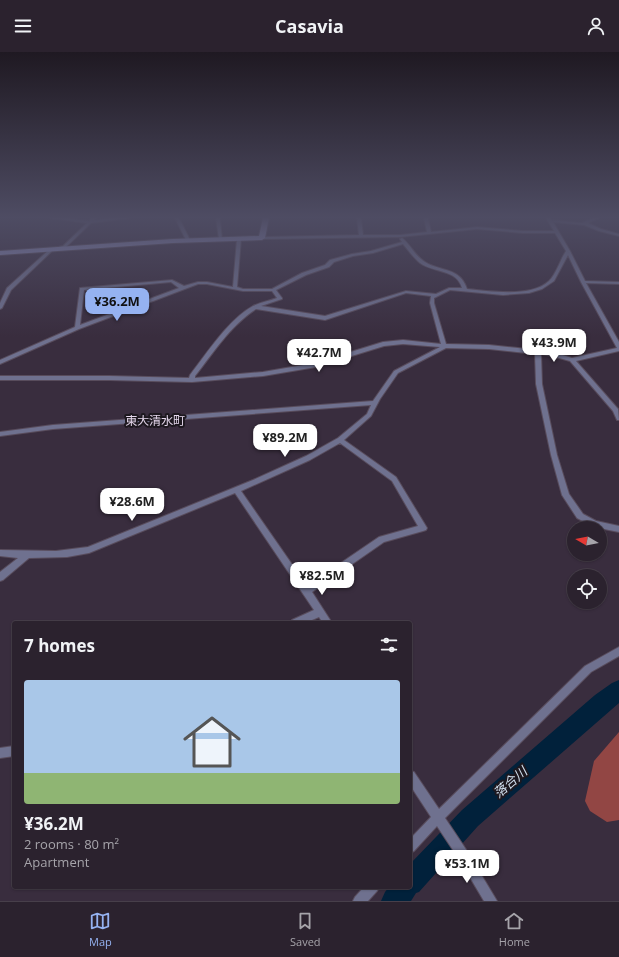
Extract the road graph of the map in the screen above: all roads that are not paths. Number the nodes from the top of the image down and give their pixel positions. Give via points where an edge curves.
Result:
1 (43, 258) edge
2 (237, 258) edge
3 (343, 258) edge
4 (419, 258) edge
5 (564, 258) edge
6 (571, 258) edge
7 (583, 282) junction
8 (619, 283) edge
9 (183, 288) junction
10 (235, 288) junction
11 (9, 289) junction
12 (0, 290) edge
13 (273, 290) junction
14 (465, 290) junction
15 (436, 295) junction
16 (255, 306) junction
17 (0, 308) edge
18 (78, 328) junction
19 (444, 346) junction
20 (619, 348) edge
21 (538, 352) junction
22 (572, 360) junction
23 (0, 362) edge
24 (0, 378) edge
25 (192, 380) junction
26 (375, 403) junction
27 (619, 418) edge
28 (0, 434) edge
29 (340, 440) junction
30 (237, 490) junction
31 (619, 529) edge
32 (0, 553) edge
33 (27, 555) junction
34 (0, 577) edge
35 (306, 591) junction
36 (320, 612) junction
37 (300, 621) edge
38 (327, 621) edge
39 (619, 651) edge
40 (12, 751) edge
41 (0, 753) edge
42 (412, 779) edge
43 (439, 820) junction
44 (412, 845) edge
45 (371, 889) edge
46 (359, 901) edge
47 (491, 901) edge

1 - 11 street
2 - 10 street
3 - 13 street
4 - 14 street via 423,262 458,276
5 - 14 street via 550,282 542,287 507,292
6 - 7 street
7 - 8 street
7 - 20 street
9 - 10 street via 198,283
9 - 18 street
9 - 18 street via 172,280 82,288
10 - 13 street
11 - 12 street
11 - 17 street
13 - 16 street via 280,298 268,304
14 - 15 street via 449,289
15 - 16 street via 406,292 325,318
15 - 19 street via 432,297 432,303
16 - 25 street via 237,319 192,376
18 - 23 street
19 - 21 street
19 - 25 street via 394,342 288,371
19 - 26 street via 423,359 398,369
20 - 22 street
21 - 22 street
21 - 31 street via 539,384 554,455 566,495 580,516 594,524
22 - 27 street via 616,410
24 - 25 street
26 - 28 street via 53,426
26 - 29 street via 369,415
29 - 30 street via 308,458
29 - 35 street via 394,479 423,528 382,539
30 - 33 street via 89,550 70,554
30 - 35 street
32 - 33 street
33 - 34 street
35 - 36 street
36 - 37 street
36 - 38 street
39 - 43 street via 588,669
40 - 41 street
42 - 43 street
43 - 44 street
43 - 47 street
45 - 46 street

